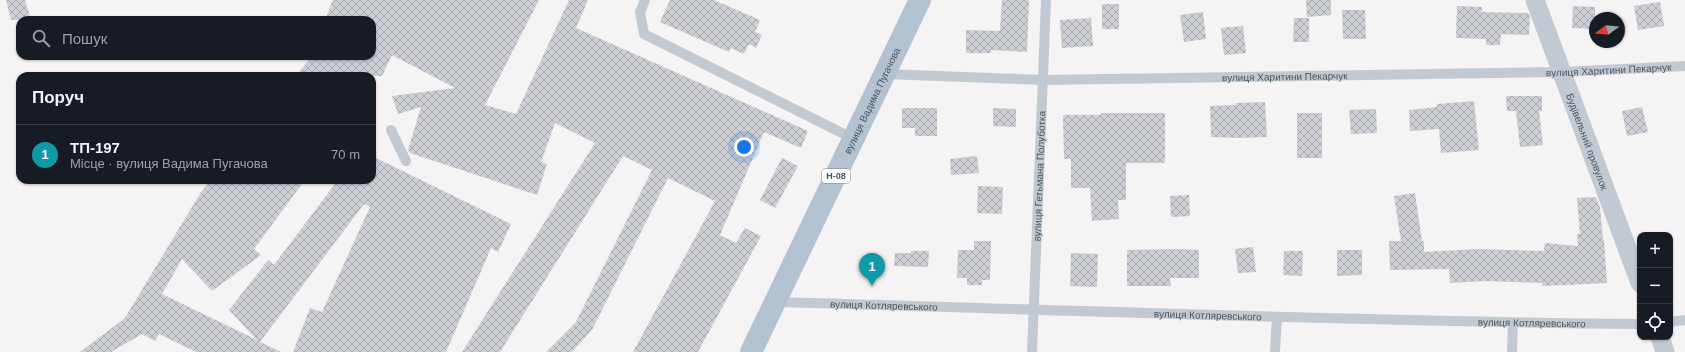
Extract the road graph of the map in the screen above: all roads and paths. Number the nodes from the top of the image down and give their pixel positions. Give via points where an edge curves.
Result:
1 (645, 0) edge
2 (920, 0) edge
3 (1046, 0) edge
4 (1535, 0) edge
5 (1685, 66) edge
6 (1562, 72) junction
7 (885, 74) junction
8 (1043, 80) junction
9 (391, 130) dead end
10 (854, 139) junction
11 (406, 162) dead end
12 (1637, 275) edge
13 (776, 302) junction
14 (1035, 309) junction
15 (1277, 317) junction
16 (1685, 320) edge
17 (1673, 322) edge
18 (1513, 323) junction
19 (1637, 324) edge
20 (1661, 340) edge
21 (751, 352) edge
22 (1032, 352) edge
23 (1275, 352) edge
24 (1512, 352) edge
25 (1666, 352) edge

1 - 10 lane via 640,12 644,34
2 - 7 main road, вулиця Вадима Пугачова / Н-08
3 - 8 lane, вулиця Гетьмана Полуботка
4 - 6 street, Будівельний провулок
5 - 6 lane, вулиця Харитини Пекарчук
6 - 8 lane, вулиця Харитини Пекарчук
6 - 12 street, Будівельний провулок
7 - 8 lane, вулиця Харитини Пекарчук
7 - 10 main road, вулиця Вадима Пугачова / Н-08
8 - 14 lane, вулиця Гетьмана Полуботка
9 - 11 lane
10 - 13 main road, вулиця Вадима Пугачова / Н-08
13 - 14 lane, вулиця Котляревського
13 - 21 main road, вулиця Вадима Пугачова / Н-08
14 - 15 lane, вулиця Котляревського
14 - 22 lane, вулиця Гетьмана Полуботка
15 - 18 lane, вулиця Котляревського
15 - 23 lane
16 - 17 lane
18 - 19 lane, вулиця Котляревського
18 - 24 lane
20 - 25 street

